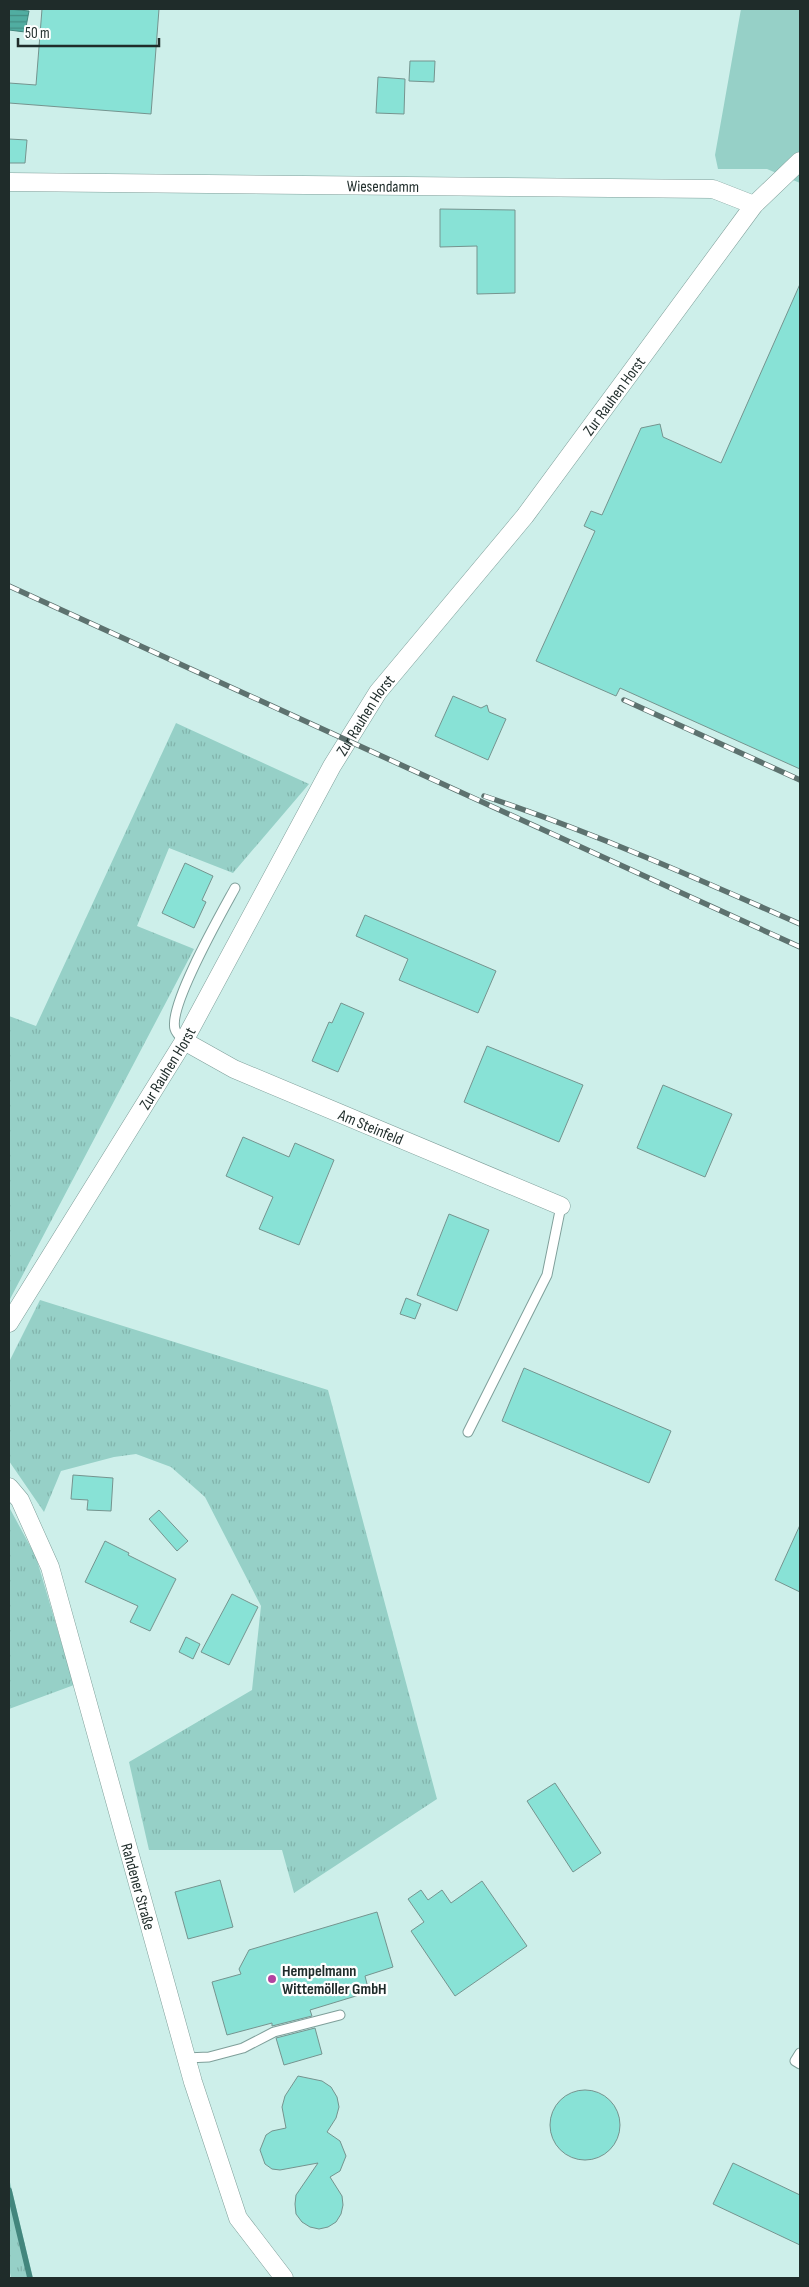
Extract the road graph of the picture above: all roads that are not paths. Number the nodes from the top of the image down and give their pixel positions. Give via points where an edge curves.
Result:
1 (800, 161) edge
2 (9, 182) edge
3 (754, 205) junction
4 (235, 888) dead end
5 (184, 1041) junction
6 (561, 1206) joint
7 (9, 1323) edge
8 (468, 1432) dead end
9 (9, 1487) edge
10 (340, 2015) dead end
11 (800, 2052) edge
12 (186, 2058) junction
13 (800, 2064) edge
14 (284, 2278) edge

1 - 3 street, Zur Rauhen Horst
2 - 3 street, Wiesendamm via 713,189
3 - 5 street, Zur Rauhen Horst via 525,516 378,692 332,766
4 - 5 lane via 191,973 176,1010 175,1028
5 - 6 street, Am Steinfeld via 234,1069
5 - 7 street, Zur Rauhen Horst
6 - 8 lane via 547,1275
9 - 12 street, Rahdener Straße via 20,1500 50,1567
10 - 12 lane via 274,2032 243,2048 209,2057
11 - 13 lane via 795,2061
12 - 14 street, Rahdener Straße via 238,2218

